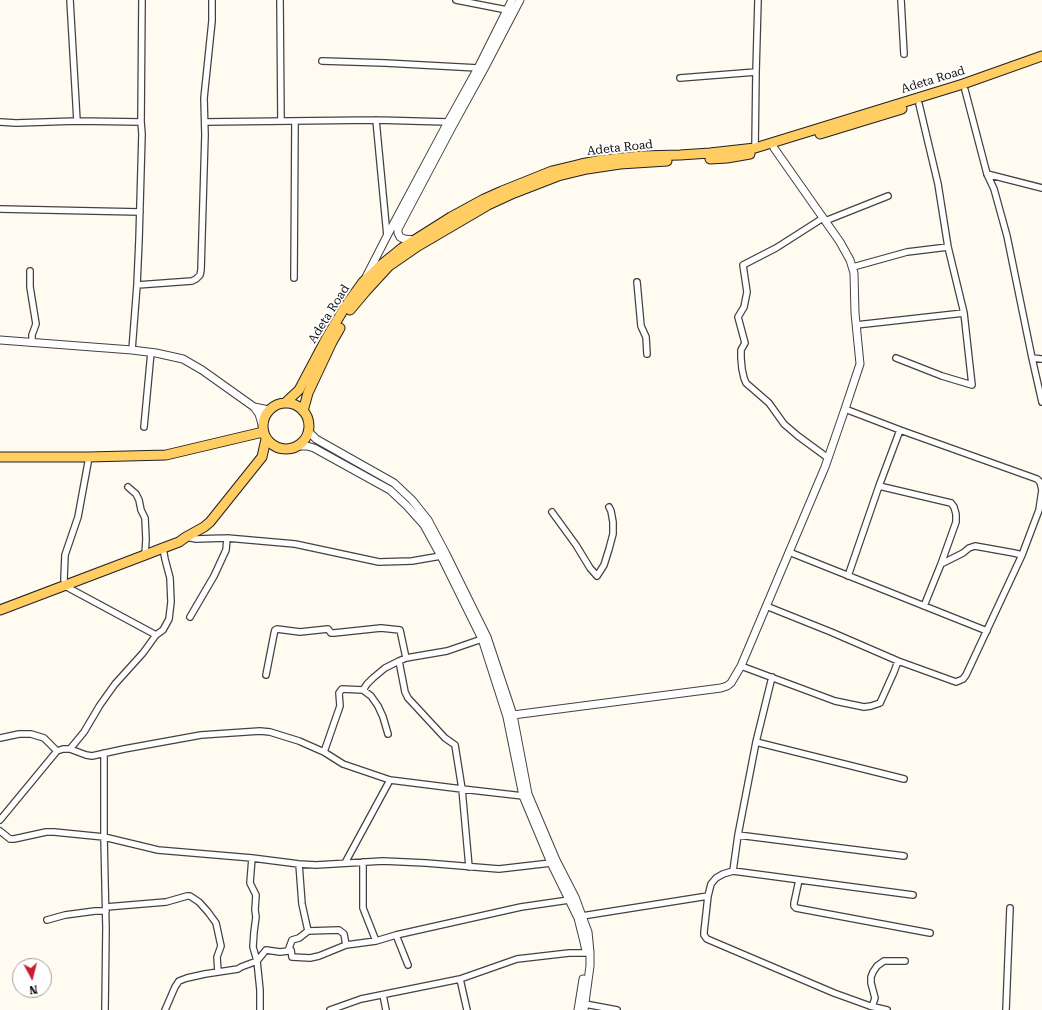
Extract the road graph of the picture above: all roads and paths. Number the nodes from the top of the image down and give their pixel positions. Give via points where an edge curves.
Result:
1 (70, 0) edge
2 (142, 0) edge
3 (212, 0) edge
4 (280, 0) edge
5 (456, 0) edge
6 (512, 0) edge
7 (520, 0) edge
8 (758, 0) edge
9 (901, 0) edge
10 (507, 10) junction
11 (904, 54) dead end
12 (1042, 56) edge
13 (322, 61) dead end
14 (1042, 62) edge
15 (478, 68) junction
16 (756, 72) junction
17 (680, 78) dead end
18 (965, 90) junction
19 (919, 104) junction
20 (376, 120) junction
21 (77, 121) junction
22 (281, 121) junction
23 (295, 121) junction
24 (0, 122) edge
25 (141, 122) junction
26 (205, 122) junction
27 (448, 122) junction
28 (755, 148) junction
29 (774, 148) junction
30 (987, 174) junction
31 (529, 183) junction
32 (1042, 188) edge
33 (888, 196) dead end
34 (0, 209) edge
35 (140, 212) junction
36 (824, 220) junction
37 (387, 236) junction
38 (415, 240) junction
39 (948, 247) junction
40 (853, 267) junction
41 (30, 271) dead end
42 (294, 278) dead end
43 (363, 282) junction
44 (637, 282) dead end
45 (137, 285) junction
46 (964, 313) junction
47 (856, 325) junction
48 (0, 340) edge
49 (32, 342) junction
50 (132, 350) junction
51 (151, 352) junction
52 (647, 354) dead end
53 (896, 358) dead end
54 (1032, 358) junction
55 (1042, 359) edge
56 (1042, 402) edge
57 (285, 403) junction
58 (254, 407) junction
59 (846, 409) junction
60 (269, 410) junction
61 (303, 411) junction
62 (144, 427) dead end
63 (900, 430) junction
64 (308, 431) junction
65 (264, 432) junction
66 (296, 446) junction
67 (279, 448) junction
68 (0, 457) edge
69 (90, 457) junction
70 (262, 457) junction
71 (828, 458) junction
72 (879, 486) junction
73 (128, 487) dead end
74 (609, 507) dead end
75 (552, 512) dead end
76 (186, 537) junction
77 (227, 538) junction
78 (437, 543) junction
79 (163, 548) junction
80 (789, 552) junction
81 (1022, 555) junction
82 (145, 556) junction
83 (441, 556) junction
84 (941, 564) junction
85 (848, 576) junction
86 (65, 586) junction
87 (766, 606) junction
88 (924, 606) junction
89 (0, 610) edge
90 (190, 617) dead end
91 (987, 630) junction
92 (156, 635) junction
93 (482, 639) junction
94 (406, 658) junction
95 (399, 661) junction
96 (898, 661) junction
97 (741, 666) junction
98 (266, 675) dead end
99 (772, 677) junction
100 (363, 690) junction
101 (513, 715) junction
102 (388, 734) dead end
103 (0, 738) edge
104 (756, 742) junction
105 (70, 749) junction
106 (57, 750) junction
107 (324, 752) junction
108 (104, 753) junction
109 (904, 779) dead end
110 (390, 780) junction
111 (462, 789) junction
112 (523, 796) junction
113 (0, 820) edge
114 (0, 831) edge
115 (738, 835) junction
116 (104, 837) junction
117 (547, 845) junction
118 (904, 856) dead end
119 (252, 858) junction
120 (363, 862) junction
121 (345, 863) junction
122 (551, 863) junction
123 (300, 864) junction
124 (469, 867) junction
125 (733, 871) junction
126 (799, 880) junction
127 (913, 895) dead end
128 (708, 896) junction
129 (569, 900) junction
130 (1010, 908) dead end
131 (106, 909) junction
132 (582, 916) junction
133 (48, 920) dead end
134 (308, 931) junction
135 (930, 933) dead end
136 (396, 935) junction
137 (376, 940) junction
138 (346, 945) junction
139 (288, 951) junction
140 (586, 953) junction
141 (257, 961) junction
142 (905, 961) dead end
143 (408, 965) dead end
144 (218, 972) junction
145 (460, 979) junction
146 (383, 995) junction
147 (870, 1006) junction
148 (584, 1007) edge
149 (105, 1010) edge
150 (165, 1010) edge
151 (260, 1010) edge
152 (330, 1010) edge
153 (386, 1010) edge
154 (467, 1010) edge
155 (578, 1010) edge
156 (616, 1010) edge
157 (888, 1010) edge
158 (1006, 1010) edge

1 - 21 street
2 - 25 street
3 - 26 street via 204,98
4 - 22 street
5 - 10 street
6 - 10 street
7 - 38 street via 398,229 398,233 404,239
8 - 16 street
9 - 11 street
10 - 15 street
12 - 28 main road, Adeta Road via 963,84
13 - 15 street
14 - 18 main road, Adeta Road
15 - 27 street
16 - 17 street
16 - 28 street
18 - 19 main road, Adeta Road
18 - 30 street
19 - 29 main road, Adeta Road
19 - 39 street via 938,184
20 - 23 street
20 - 27 street
20 - 37 street
21 - 24 street
21 - 25 street
22 - 23 street
22 - 26 street
23 - 42 street
25 - 35 street
26 - 45 street via 200,275 192,281
27 - 37 street
28 - 31 main road, Adeta Road via 602,160 552,172
29 - 31 main road, Adeta Road via 727,158 620,164
29 - 36 street
30 - 32 street
30 - 54 street via 994,189 1007,236
31 - 38 main road, Adeta Road via 502,191 467,208
31 - 61 main road, Adeta Road via 418,246 389,266 349,311 308,393
33 - 36 street
34 - 35 street
35 - 45 street
36 - 40 street via 840,242
36 - 71 street via 743,265 747,292 744,307 738,317 745,343 741,350 741,358 746,383 769,403 784,424
37 - 43 street
38 - 43 main road, Adeta Road
39 - 40 street via 907,252
39 - 46 street
40 - 47 street
41 - 49 street via 36,324
43 - 57 main road, Adeta Road via 326,339 299,390
44 - 52 street
45 - 50 street
46 - 47 street
46 - 53 street via 972,385
47 - 59 street via 860,364
48 - 49 street
49 - 50 street
50 - 51 street
51 - 58 street via 183,359
51 - 62 street
54 - 55 street
54 - 56 street
57 - 60 main road
57 - 61 main road
58 - 60 street
58 - 65 street via 259,414
59 - 63 street
59 - 71 street
60 - 65 main road via 264,417
61 - 64 main road via 308,420
63 - 72 street
63 - 81 street via 1040,482 1042,490 1039,510
64 - 66 main road via 304,440
64 - 78 street via 316,440 394,483 428,520
65 - 67 main road via 271,444
65 - 69 main road via 166,455
65 - 70 main road
66 - 67 main road via 288,449
66 - 78 street via 314,448 390,490 424,525
67 - 70 main road
68 - 69 main road
69 - 86 street via 78,517 66,555
70 - 76 main road via 210,522
71 - 80 street
72 - 84 street via 951,503 956,514 956,522
72 - 85 street
73 - 82 street via 136,494 145,518
74 - 75 street via 613,534 604,564 597,576
76 - 77 street
76 - 79 main road
77 - 83 street via 295,544 379,562 412,561
77 - 90 street via 226,550
78 - 83 street
78 - 101 street via 487,637
79 - 82 main road
79 - 92 street via 170,578 170,619
80 - 85 street
80 - 87 street
81 - 84 street via 974,546
81 - 91 street
82 - 86 main road
83 - 93 street
84 - 88 street
85 - 88 street
86 - 89 main road
86 - 92 street
87 - 96 street
87 - 97 street
88 - 91 street
91 - 96 street via 966,675 959,681
92 - 105 street via 143,654 111,689
93 - 94 street via 447,651
93 - 112 street via 507,717
94 - 95 street
94 - 98 street via 400,630 381,628 331,633 328,629 300,632 277,629
95 - 100 street via 385,668
95 - 111 street via 408,698 445,738 455,745
96 - 99 street via 880,703 864,707 835,701
97 - 99 street
97 - 101 street via 730,683 721,688
99 - 104 street
100 - 102 street via 378,706
100 - 107 street via 342,689 339,693 340,706
101 - 117 street via 528,794
103 - 106 street via 31,734 44,738
104 - 109 street
104 - 115 street
105 - 106 street
105 - 108 street via 86,756
106 - 113 street
107 - 108 street via 299,741 260,731 201,735
107 - 110 street via 344,764
108 - 116 street
110 - 111 street
110 - 121 street
111 - 112 street
111 - 124 street
112 - 117 street
114 - 116 street via 10,839 46,832
115 - 118 street
115 - 125 street
116 - 119 street via 158,850
116 - 131 street
117 - 122 street
117 - 132 street
119 - 123 street
119 - 141 street via 250,883 256,895 253,947
120 - 121 street
120 - 124 street
120 - 137 street via 363,908
121 - 123 street
122 - 124 street via 499,869
122 - 129 street
123 - 134 street via 302,904
125 - 126 street
125 - 128 street via 716,878 711,884
126 - 127 street
126 - 135 street via 794,903 796,908
128 - 132 street
128 - 147 street via 704,932 707,938
129 - 136 street via 521,907
129 - 140 street via 578,918
130 - 158 street
131 - 133 street
131 - 144 street via 166,902 190,896 199,902 216,923 221,946 217,957
131 - 149 street
132 - 148 street via 588,932 590,952
134 - 138 street via 339,930 344,934
134 - 139 street via 292,940
136 - 137 street
136 - 143 street
137 - 138 street
138 - 139 street via 310,958 292,957 292,950
139 - 141 street via 266,950
140 - 145 street via 517,959
140 - 155 street
141 - 144 street via 236,970
141 - 151 street
142 - 147 street via 884,961 876,966 871,977 875,998
144 - 150 street via 179,981
145 - 146 street
145 - 154 street
146 - 152 street via 361,999
146 - 153 street
147 - 157 street
148 - 156 street

